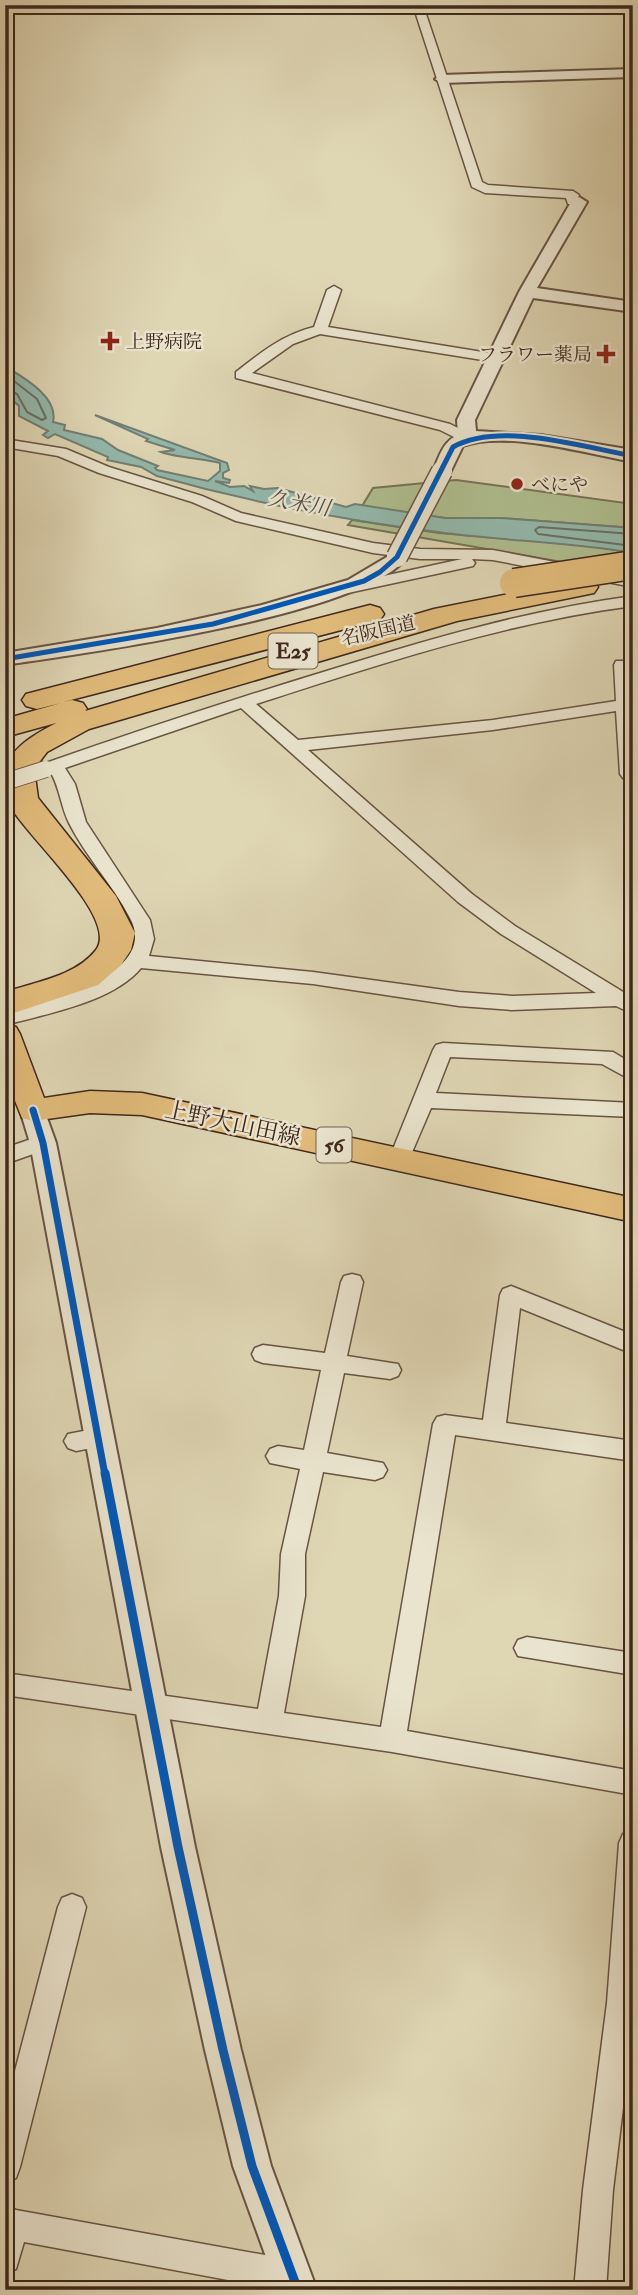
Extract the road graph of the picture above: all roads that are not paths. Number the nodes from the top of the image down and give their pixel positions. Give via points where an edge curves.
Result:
1 (418, 5) edge
2 (633, 73) edge
3 (442, 79) junction
4 (576, 202) joint
5 (334, 289) dead end
6 (527, 292) junction
7 (633, 307) edge
8 (320, 330) junction
9 (495, 358) junction
10 (467, 438) junction
11 (5, 443) edge
12 (633, 456) edge
13 (550, 565) junction
14 (633, 565) edge
15 (633, 581) edge
16 (329, 592) junction
17 (431, 600) junction
18 (633, 601) edge
19 (467, 609) junction
20 (5, 659) edge
21 (622, 665) dead end
22 (5, 695) edge
23 (243, 701) junction
24 (5, 708) edge
25 (627, 710) edge
26 (5, 728) edge
27 (294, 746) junction
28 (50, 768) junction
29 (633, 774) edge
30 (5, 782) edge
31 (5, 812) edge
32 (138, 961) junction
33 (5, 990) edge
34 (627, 1003) edge
35 (5, 1004) edge
36 (5, 1018) edge
37 (5, 1034) edge
38 (633, 1074) edge
39 (424, 1100) junction
40 (33, 1110) junction
41 (633, 1110) edge
42 (43, 1143) junction
43 (5, 1156) edge
44 (400, 1159) junction
45 (633, 1210) edge
46 (352, 1282) dead end
47 (633, 1345) edge
48 (263, 1354) dead end
49 (334, 1363) junction
50 (390, 1370) dead end
51 (494, 1431) junction
52 (633, 1451) edge
53 (278, 1456) dead end
54 (314, 1461) junction
55 (375, 1470) dead end
56 (527, 1648) dead end
57 (633, 1664) edge
58 (5, 1684) edge
59 (151, 1704) junction
60 (269, 1723) junction
61 (392, 1740) junction
62 (633, 1783) edge
63 (633, 1843) edge
64 (72, 1907) dead end
65 (5, 2168) edge
66 (9, 2223) edge
67 (5, 2258) edge
68 (295, 2283) edge
69 (590, 2290) edge

1 - 3 street
2 - 3 street
3 - 4 street via 476,184 485,189 573,195
4 - 6 street
5 - 8 street
6 - 7 street
6 - 9 street
8 - 9 street
8 - 10 street via 291,340 241,375 445,427
9 - 10 street via 466,420
10 - 12 street via 504,436
10 - 16 street, bridge via 453,447 397,557 364,581
11 - 13 street via 61,452 236,516 373,548 493,555
13 - 15 street
13 - 16 street via 466,563
14 - 17 highway, 名阪国道 / E25, bridge
15 - 19 highway, 名阪国道 / E25
16 - 20 street via 213,624
17 - 22 highway via 381,607
17 - 24 highway, 名阪国道 / E25
18 - 23 street via 431,643
19 - 26 highway, 名阪国道 / E25
19 - 35 highway via 78,723 36,746 19,768 22,799 104,903 117,925 117,942 102,965 86,977
21 - 25 street
23 - 27 street
23 - 28 street
25 - 27 street
25 - 29 street via 629,774
27 - 34 street via 465,898
28 - 30 street, bridge
28 - 32 street via 66,785 77,822 141,920 145,935
31 - 33 highway via 55,864 89,909 96,936 78,963
32 - 34 street via 472,1000
32 - 36 street via 90,991
37 - 40 main road
38 - 39 street via 606,1057 443,1050
39 - 41 street
39 - 44 street
40 - 42 street
40 - 44 main road, 上野大山田線 / 56 via 90,1102 142,1104
42 - 43 street
42 - 59 street via 87,1440
44 - 45 main road, 上野大山田線 / 56
46 - 49 street
47 - 51 street via 511,1295
48 - 49 street
49 - 50 street
49 - 54 street
51 - 52 street
51 - 61 street via 445,1424
53 - 54 street
54 - 55 street
54 - 60 street via 293,1554 292,1596
56 - 57 street
58 - 59 street
59 - 60 street
59 - 68 street via 178,1847 252,2166
60 - 61 street
61 - 62 street
63 - 69 street
64 - 65 street
66 - 67 street
66 - 68 street

